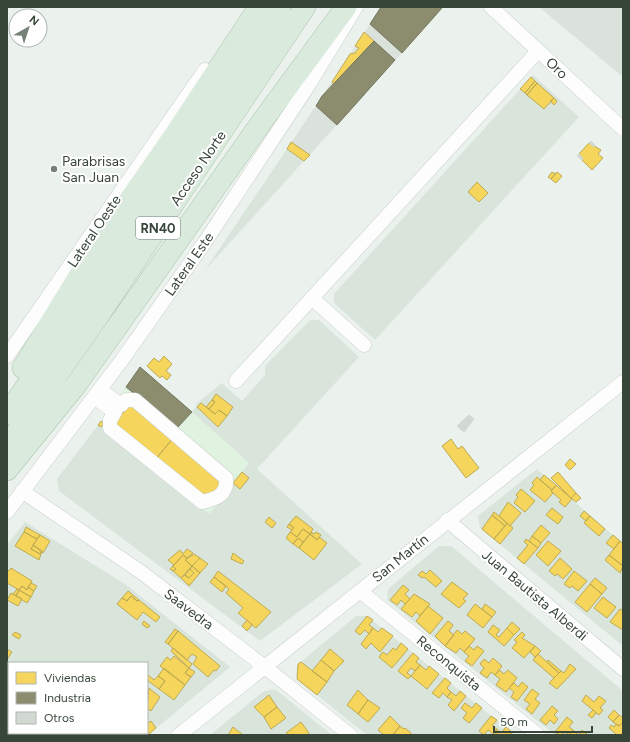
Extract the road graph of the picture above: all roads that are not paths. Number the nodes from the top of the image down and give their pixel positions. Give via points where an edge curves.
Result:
1 (248, 7) edge
2 (259, 7) edge
3 (280, 7) edge
4 (305, 7) edge
5 (346, 7) edge
6 (356, 7) edge
7 (491, 7) edge
8 (538, 51) junction
9 (623, 129) edge
10 (312, 298) junction
11 (364, 345) dead end
12 (7, 356) edge
13 (236, 381) dead end
14 (623, 382) edge
15 (7, 394) edge
16 (97, 394) junction
17 (7, 414) edge
18 (7, 446) edge
19 (7, 470) edge
20 (22, 491) junction
21 (7, 512) edge
22 (447, 520) junction
23 (360, 591) junction
24 (266, 667) junction
25 (623, 669) edge
26 (179, 735) edge
27 (350, 735) edge
28 (538, 735) edge

1 - 12 street, Lateral Oeste
2 - 15 highway via 96,250
3 - 17 highway, Acceso Norte / RN40 via 81,308
4 - 18 highway, Acceso Norte / RN40 via 95,321
5 - 19 highway via 76,385
6 - 16 street, Lateral Este via 308,86 205,242
7 - 8 street, Oro
8 - 9 street, Oro
8 - 10 street
10 - 11 street
10 - 13 street
14 - 22 street, San Martín
16 - 16 street via 115,412 110,420 110,428 202,502 216,499 225,491 226,478 135,400 126,400 120,405
16 - 20 street, Lateral Este
20 - 21 street, Lateral Este
20 - 24 street, Saavedra via 140,572
22 - 23 street, San Martín
22 - 25 street, Juan Bautista Alberdi
23 - 24 street, San Martín
23 - 28 street, Reconquista
24 - 26 street, San Martín
24 - 27 street, Saavedra

